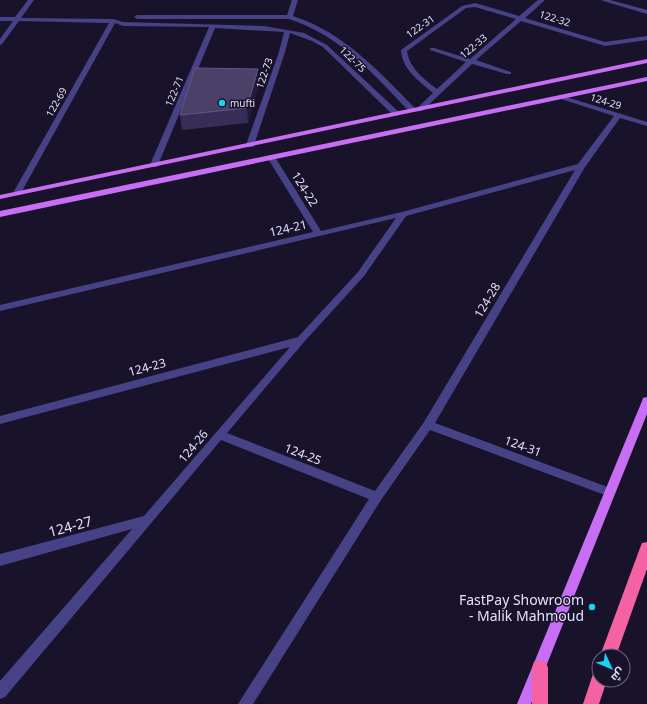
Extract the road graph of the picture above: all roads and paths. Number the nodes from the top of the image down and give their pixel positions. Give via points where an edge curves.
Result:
1 (31, 0) edge
2 (294, 0) edge
3 (542, 0) edge
4 (603, 0) edge
5 (475, 5) joint
6 (647, 12) edge
7 (290, 17) junction
8 (522, 18) junction
9 (0, 19) edge
10 (17, 19) junction
11 (113, 21) junction
12 (213, 26) junction
13 (287, 30) junction
14 (647, 38) edge
15 (0, 43) edge
16 (432, 49) dead end
17 (647, 61) edge
18 (470, 62) junction
19 (509, 73) dead end
20 (647, 79) edge
21 (436, 92) junction
22 (560, 97) junction
23 (416, 110) junction
24 (397, 114) junction
25 (619, 115) junction
26 (647, 124) edge
27 (250, 145) junction
28 (271, 157) junction
29 (154, 165) junction
30 (581, 166) junction
31 (17, 193) junction
32 (0, 197) edge
33 (0, 214) edge
34 (403, 214) junction
35 (318, 233) junction
36 (0, 308) edge
37 (301, 340) junction
38 (647, 400) edge
39 (0, 420) edge
40 (428, 425) junction
41 (219, 435) junction
42 (609, 492) junction
43 (377, 497) junction
44 (148, 520) junction
45 (647, 548) edge
46 (0, 560) edge
47 (611, 648) edge
48 (540, 668) junction
49 (596, 688) edge
50 (0, 692) edge
51 (245, 704) edge
52 (524, 704) edge
53 (540, 704) edge
54 (591, 704) edge

1 - 10 street
2 - 7 street
3 - 8 street, 122-33
4 - 6 street
5 - 8 street, 122-32
5 - 21 street, 122-31 via 464,8 404,50 403,56 408,64 420,79
7 - 11 street via 123,17
7 - 23 street via 329,32
8 - 14 street, 122-32 via 605,44
8 - 18 street, 122-33
9 - 10 street
10 - 11 street
10 - 15 street
11 - 12 street, 122-75 via 124,24
11 - 31 street, 122-69
12 - 13 street, 122-75
12 - 29 street, 122-71
13 - 24 street, 122-75 via 303,34 325,46
13 - 27 street, 122-73
16 - 18 street
17 - 23 main road
18 - 19 street
18 - 21 street, 122-33
20 - 22 main road
21 - 23 street, 122-33
22 - 25 street, 124-29
22 - 28 main road
23 - 24 main road
24 - 27 main road
25 - 26 street, 124-29
25 - 30 street, 124-28
27 - 29 main road
28 - 33 main road
28 - 35 street, 124-22
29 - 31 main road
30 - 34 street, 124-21
30 - 40 street, 124-28
31 - 32 main road
34 - 35 street, 124-21
34 - 37 street, 124-26 via 361,274
35 - 36 street, 124-21
37 - 39 street, 124-23
37 - 41 street, 124-26
38 - 42 main road
40 - 42 street, 124-31
40 - 43 street, 124-28
41 - 43 street, 124-25
41 - 44 street, 124-26
42 - 48 main road
43 - 51 street, 124-28
44 - 46 street, 124-27
44 - 50 street, 124-26
45 - 47 highway
48 - 52 main road
48 - 53 highway
49 - 54 highway

